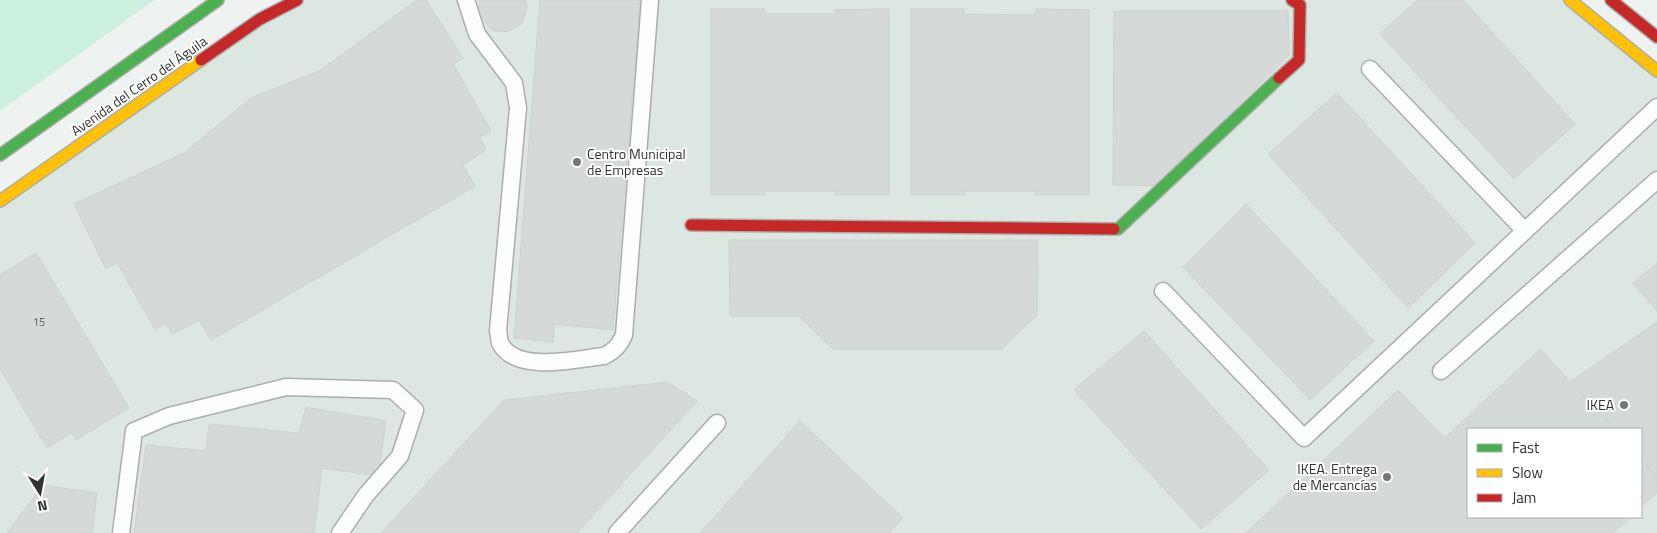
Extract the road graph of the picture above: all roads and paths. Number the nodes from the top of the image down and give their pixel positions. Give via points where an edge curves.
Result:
1 (218, 0) edge
2 (297, 0) edge
3 (466, 0) edge
4 (650, 0) edge
5 (1292, 0) edge
6 (1570, 0) edge
7 (1611, 0) edge
8 (1657, 37) edge
9 (1370, 69) dead end
10 (1657, 71) edge
11 (1657, 107) edge
12 (0, 155) edge
13 (1657, 180) edge
14 (0, 201) edge
15 (692, 225) dead end
16 (1525, 231) junction
17 (1163, 291) dead end
18 (1441, 371) dead end
19 (717, 423) dead end
20 (121, 533) edge
21 (340, 533) edge
22 (617, 533) edge

1 - 12 main road, Avenida del Cerro del Águila
2 - 14 main road, Avenida del Cerro del Águila via 260,19
3 - 4 lane via 477,34 514,83 518,108 498,331 500,342 508,353 524,361 543,362 604,356 620,344 624,335
5 - 15 main road via 1300,5 1299,60 1118,229
6 - 10 main road
7 - 8 main road
9 - 16 lane
11 - 16 lane
13 - 18 lane
16 - 17 lane via 1304,438
19 - 22 lane
20 - 21 lane via 134,431 169,416 286,386 393,390 415,410 400,456 366,495

